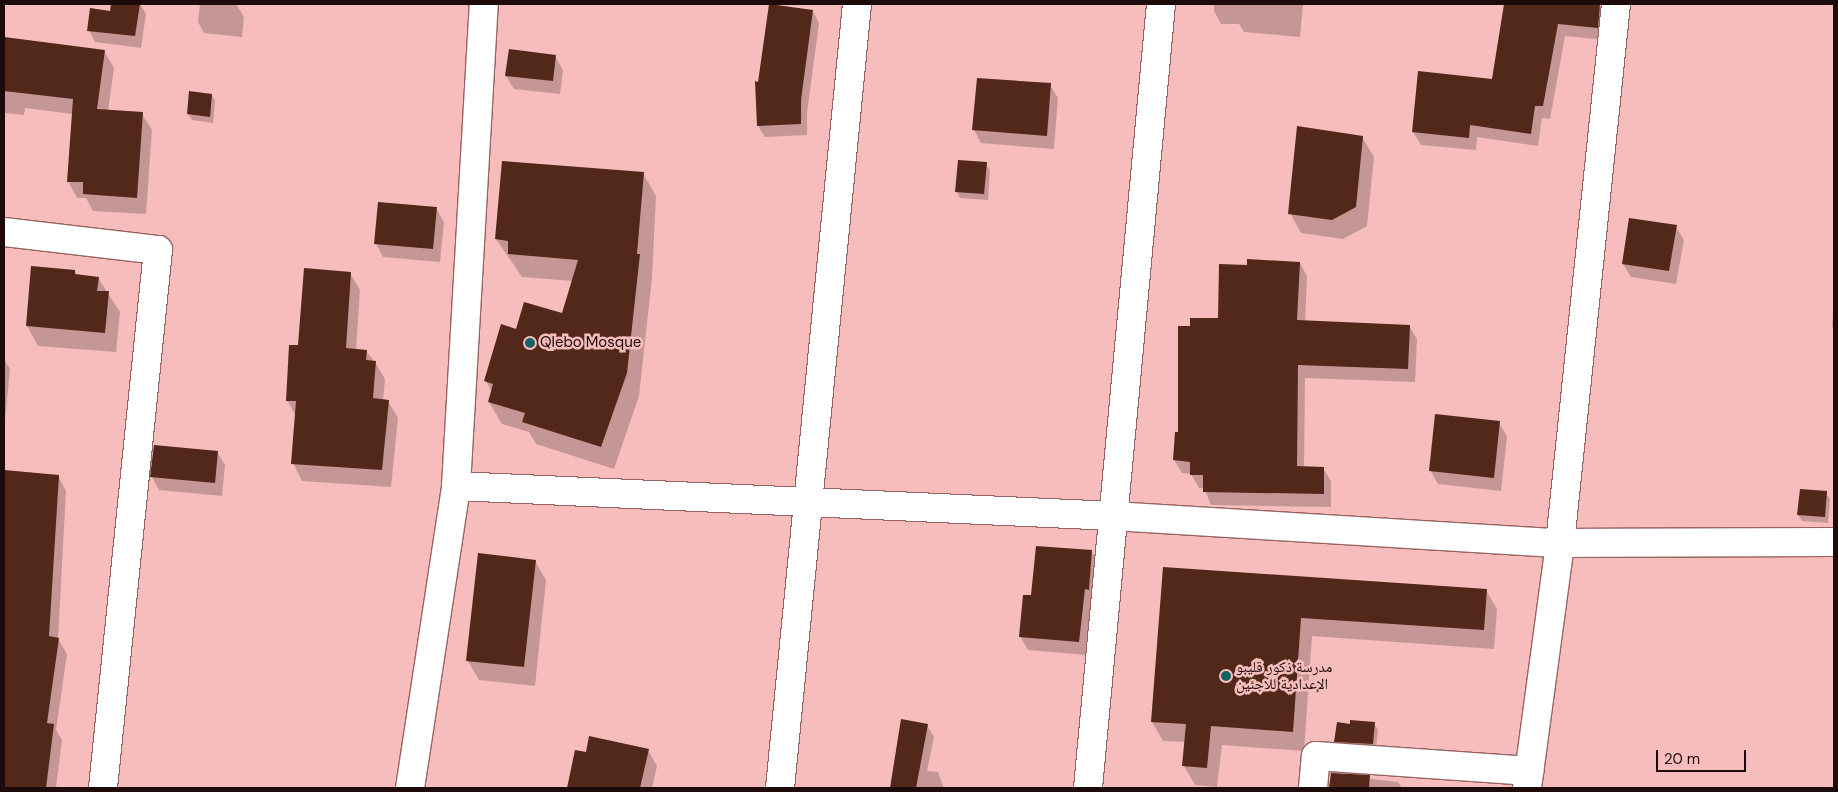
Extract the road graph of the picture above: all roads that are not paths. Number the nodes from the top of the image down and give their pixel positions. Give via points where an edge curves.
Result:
1 (484, 4) edge
2 (858, 4) edge
3 (1161, 4) edge
4 (1616, 4) edge
5 (4, 232) edge
6 (456, 486) junction
7 (808, 503) junction
8 (1114, 516) junction
9 (1834, 542) edge
10 (1560, 543) junction
11 (1528, 780) edge
12 (103, 788) edge
13 (410, 788) edge
14 (780, 788) edge
15 (1088, 788) edge
16 (1313, 788) edge

1 - 6 street
2 - 7 street
3 - 8 street
4 - 10 street
5 - 12 street via 158,250
6 - 7 street
6 - 13 street
7 - 8 street
7 - 14 street
8 - 10 street
8 - 15 street
9 - 10 street
10 - 11 street
11 - 16 street via 1316,756

